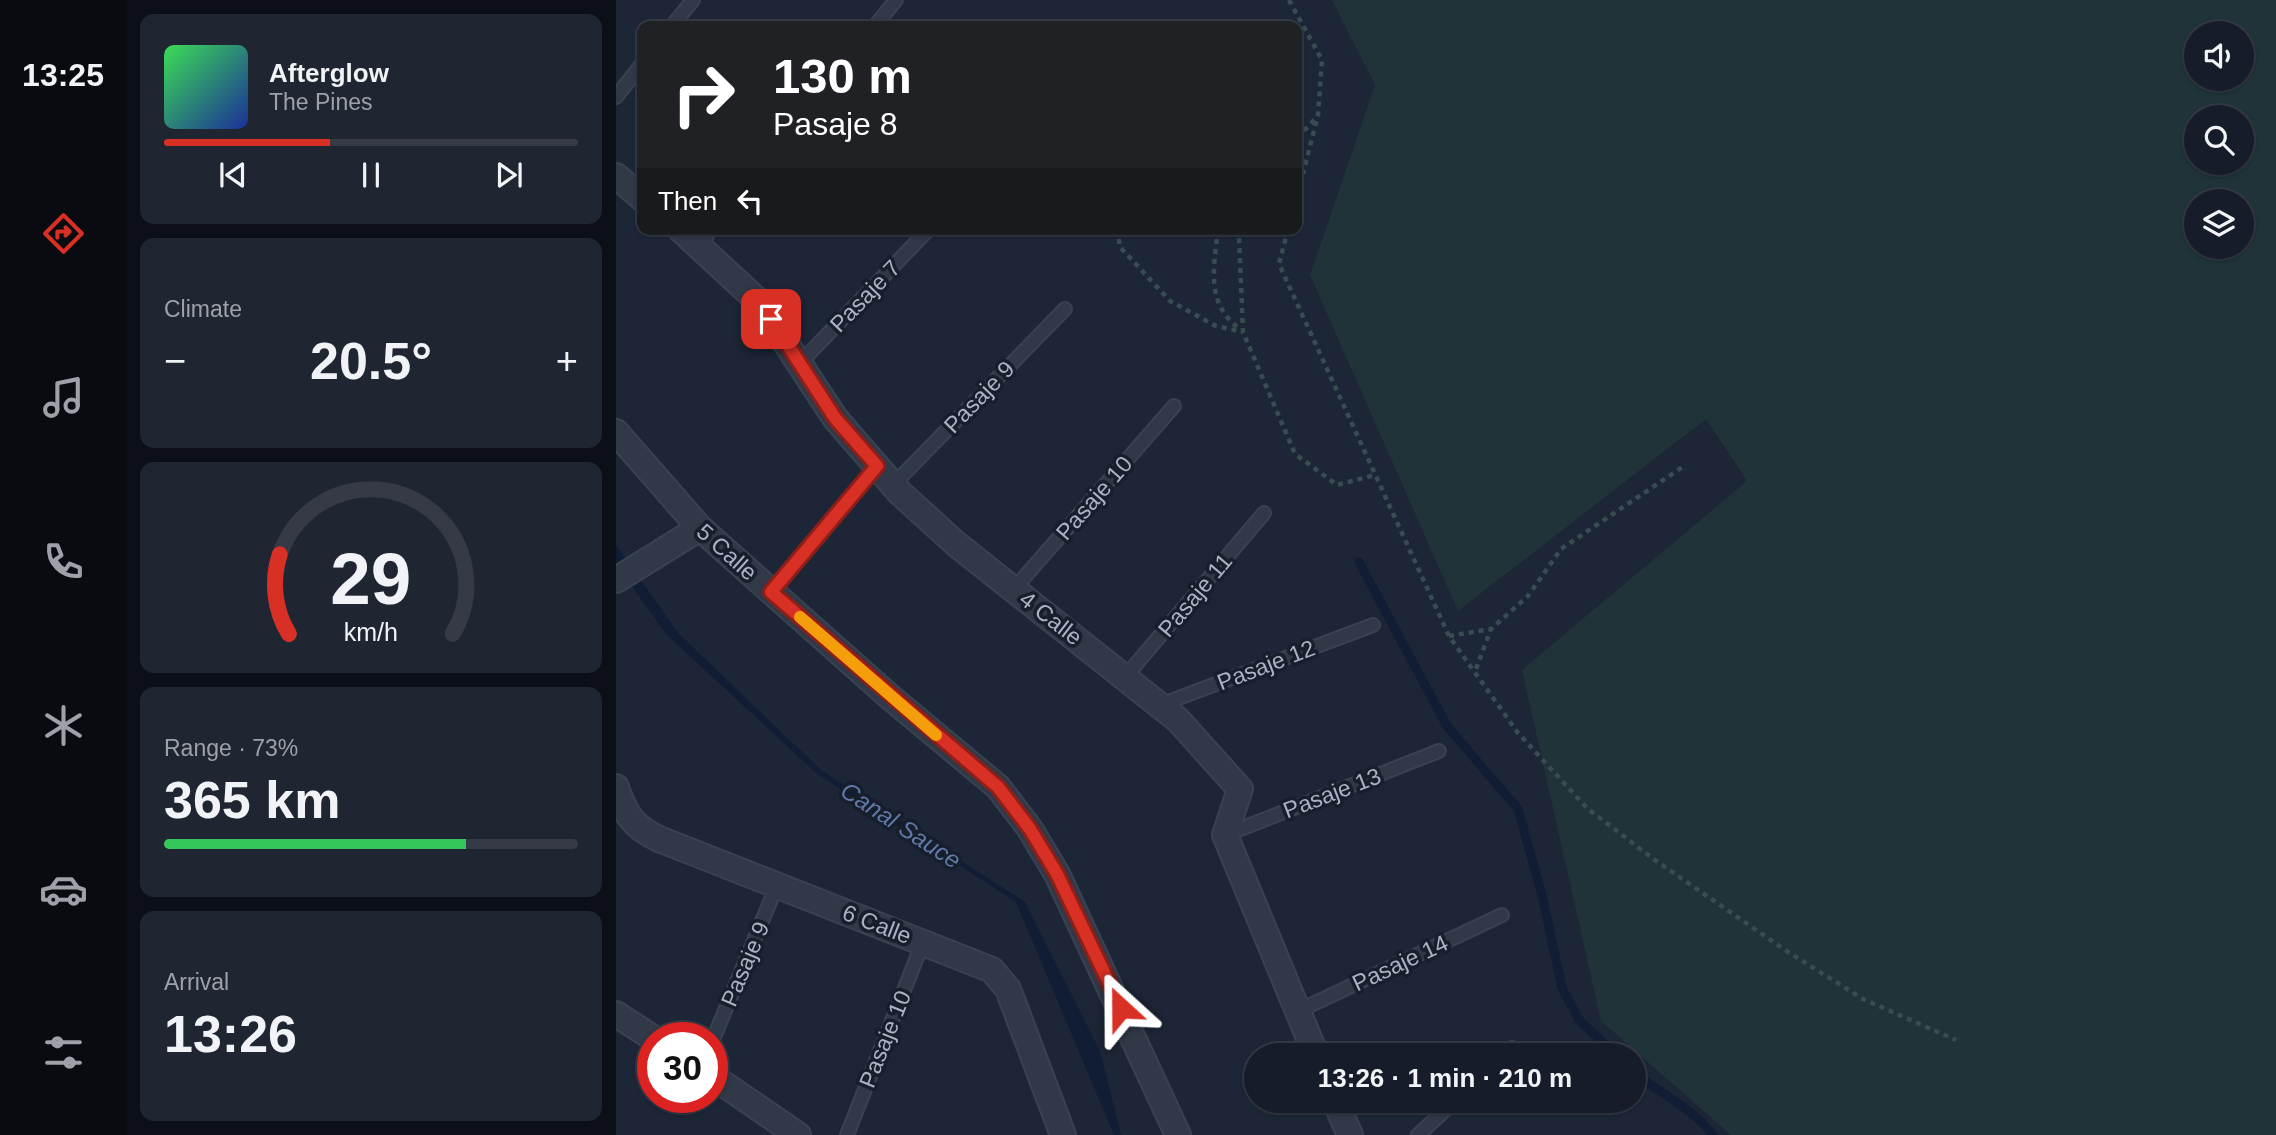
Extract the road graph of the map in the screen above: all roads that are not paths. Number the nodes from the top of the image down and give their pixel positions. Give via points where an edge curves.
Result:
1 (693, 0) edge
2 (896, 0) edge
3 (677, 21) edge
4 (879, 21) edge
5 (637, 70) edge
6 (616, 97) edge
7 (616, 176) edge
8 (637, 194) edge
9 (923, 235) edge
10 (706, 237) edge
11 (1065, 309) dead end
12 (800, 363) junction
13 (1174, 406) dead end
14 (616, 432) edge
15 (877, 466) junction
16 (893, 485) junction
17 (1264, 513) dead end
18 (700, 528) junction
19 (616, 580) edge
20 (1014, 589) junction
21 (771, 592) junction
22 (1373, 625) dead end
23 (1126, 676) junction
24 (1160, 705) junction
25 (1439, 751) dead end
26 (616, 787) edge
27 (1225, 835) junction
28 (778, 885) junction
29 (1502, 915) dead end
30 (923, 943) junction
31 (1298, 1011) junction
32 (616, 1014) edge
33 (720, 1022) edge
34 (637, 1028) edge
35 (1311, 1043) edge
36 (728, 1087) edge
37 (1340, 1113) edge
38 (1442, 1113) edge
39 (798, 1135) edge
40 (847, 1135) edge
41 (1062, 1135) edge
42 (1178, 1135) edge
43 (1350, 1135) edge
44 (1418, 1135) edge

1 - 3 lane
2 - 4 lane
5 - 6 lane
7 - 8 street
9 - 12 lane, Pasaje 7
10 - 12 street, 4 Calle via 759,302
11 - 16 lane, Pasaje 9
12 - 15 street, 4 Calle via 835,418
13 - 20 lane, Pasaje 10
14 - 18 street, 5 Calle
15 - 16 street, 4 Calle
15 - 21 lane
16 - 20 street, 4 Calle via 955,543
17 - 23 lane, Pasaje 11
18 - 19 street
18 - 21 street, 5 Calle
20 - 23 street, 4 Calle
21 - 42 street, 5 Calle via 998,787 1030,829 1110,982
22 - 24 lane, Pasaje 12
23 - 24 street, 4 Calle
24 - 27 street, 4 Calle via 1240,789
25 - 27 lane, Pasaje 13
26 - 28 street, 6 Calle via 624,813 639,830
27 - 31 street
28 - 30 street, 6 Calle
28 - 33 lane, Pasaje 9
29 - 31 lane, Pasaje 14
30 - 40 lane, Pasaje 10
30 - 41 street, 6 Calle via 992,970 1004,981
31 - 35 street
32 - 34 street
36 - 39 street
37 - 43 street
38 - 44 lane

